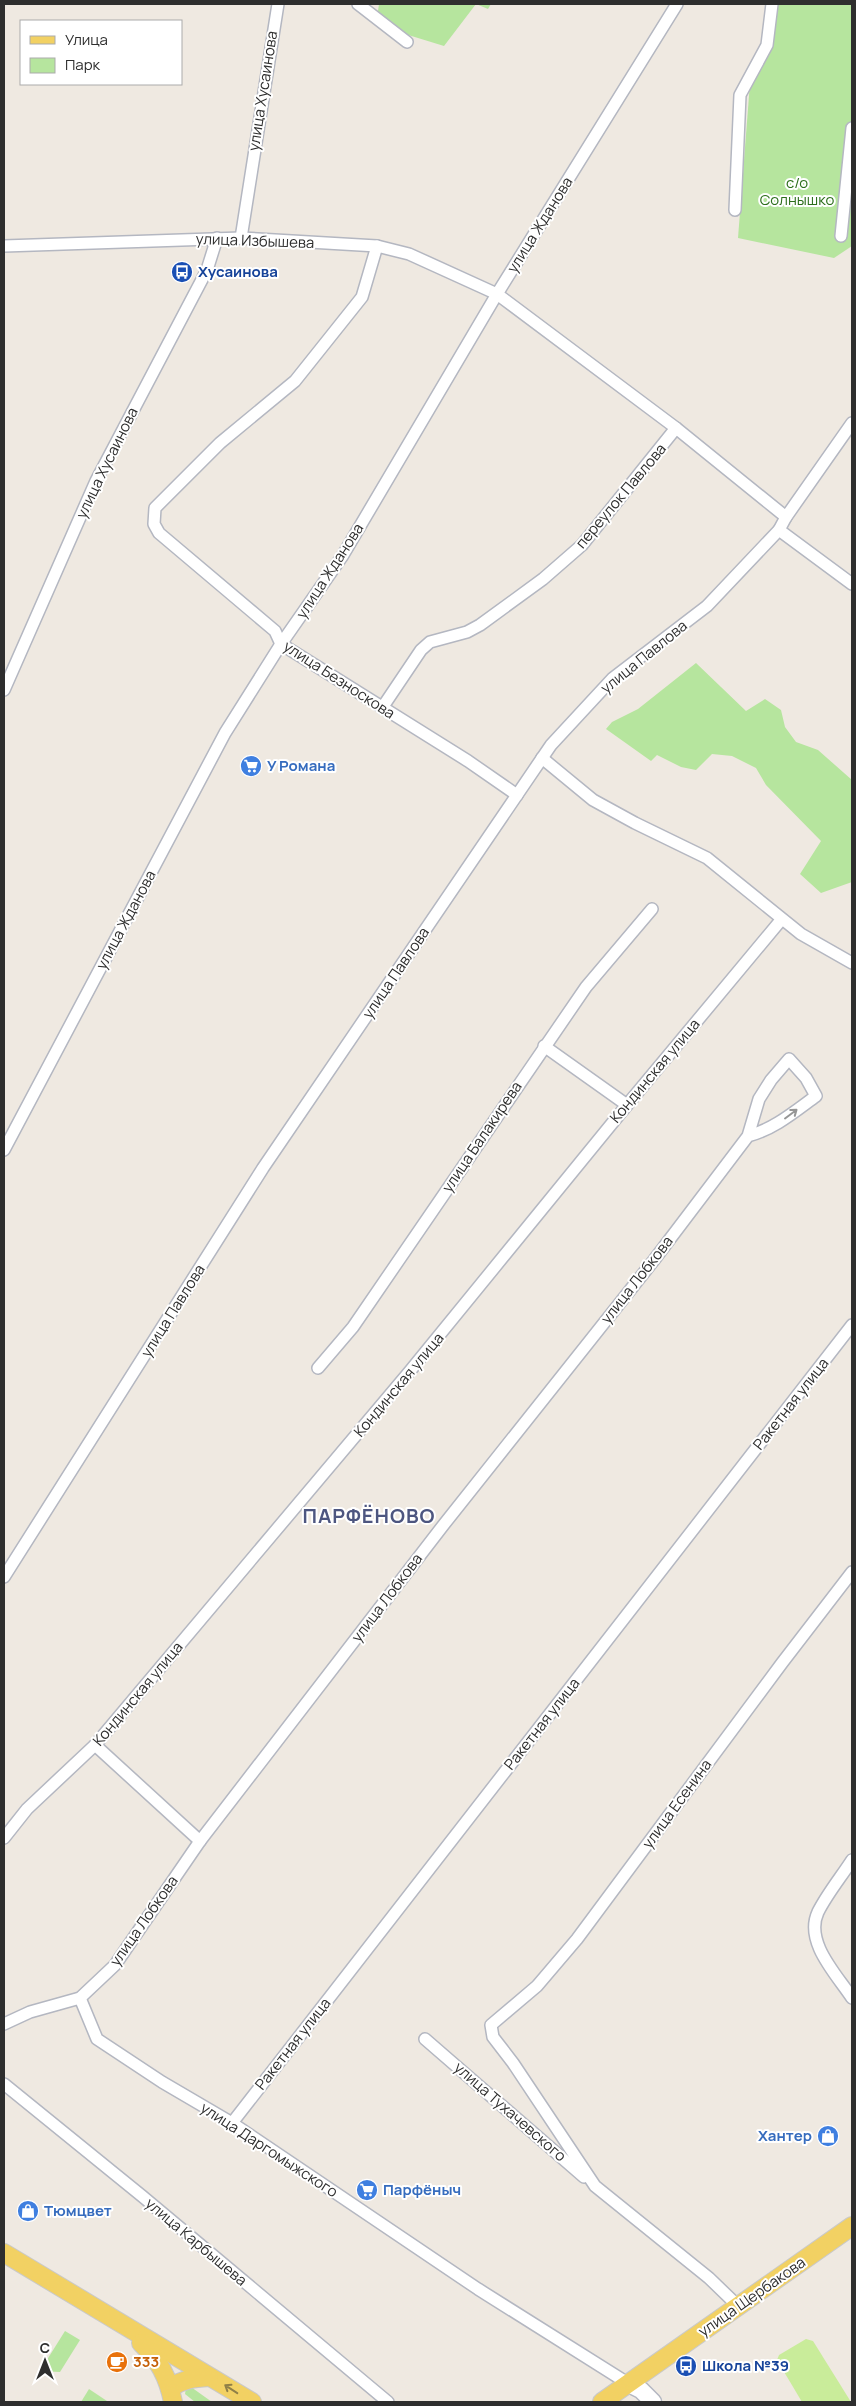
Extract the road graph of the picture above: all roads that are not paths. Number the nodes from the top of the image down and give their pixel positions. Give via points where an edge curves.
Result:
1 (278, 4) edge
2 (358, 4) edge
3 (677, 4) edge
4 (772, 4) edge
5 (407, 42) dead end
6 (852, 128) edge
7 (735, 210) dead end
8 (841, 236) dead end
9 (217, 238) junction
10 (241, 238) junction
11 (4, 246) edge
12 (377, 246) junction
13 (497, 294) junction
14 (852, 423) edge
15 (676, 428) junction
16 (786, 517) junction
17 (780, 530) junction
18 (852, 584) edge
19 (281, 644) junction
20 (4, 690) edge
21 (382, 708) junction
22 (542, 758) junction
23 (517, 795) junction
24 (652, 909) dead end
25 (781, 920) junction
26 (852, 962) edge
27 (544, 1046) junction
28 (627, 1105) junction
29 (748, 1136) junction
30 (4, 1150) edge
31 (852, 1325) edge
32 (318, 1368) dead end
33 (852, 1572) edge
34 (4, 1577) edge
35 (95, 1745) junction
36 (4, 1838) edge
37 (200, 1841) junction
38 (852, 1860) edge
39 (80, 1998) junction
40 (852, 1998) edge
41 (4, 2024) edge
42 (491, 2025) joint
43 (426, 2038) dead end
44 (4, 2084) edge
45 (232, 2123) junction
46 (595, 2186) junction
47 (852, 2226) edge
48 (4, 2253) edge
49 (739, 2307) junction
50 (125, 2328) junction
51 (209, 2377) junction
52 (629, 2384) junction
53 (172, 2395) edge
54 (252, 2402) edge
55 (388, 2402) edge
56 (602, 2402) edge
57 (653, 2402) edge

1 - 10 street, улица Хусаинова
2 - 5 street
3 - 13 street, улица Жданова
4 - 7 street via 767,45 740,95
6 - 8 street
9 - 10 street, улица Избышева
9 - 11 street, улица Избышева
9 - 20 street, улица Хусаинова via 207,270 96,481
10 - 12 street, улица Избышева
12 - 13 street, улица Избышева via 409,254
12 - 19 street, улица Безноскова via 362,297 308,366 295,381 220,443 155,508 154,524 160,533 275,631
13 - 15 street, переулок Павлова
13 - 19 street, улица Жданова via 343,555
14 - 16 street, улица Павлова
15 - 16 street, переулок Павлова
15 - 21 street, переулок Павлова via 582,545 480,626 430,642 421,650
16 - 17 street, улица Павлова
17 - 18 street
17 - 22 street, улица Павлова via 707,606 614,678
19 - 21 street, улица Безноскова
19 - 30 street, улица Жданова via 226,732
21 - 23 street, улица Безноскова
22 - 23 street, улица Павлова
22 - 25 street via 593,800 708,858
23 - 34 street, улица Павлова via 263,1168
24 - 27 street, улица Балакирева via 586,987
25 - 26 street
25 - 28 street, Кондинская улица
27 - 28 street
27 - 32 street, улица Балакирева via 352,1328
28 - 35 street, Кондинская улица via 410,1371
29 -> 29 street, улица Лобкова via 764,1132 816,1096 806,1078 789,1059 770,1080 759,1099
29 - 37 street, улица Лобкова
31 - 45 street, Ракетная улица
33 - 42 street, улица Есенина via 578,1939 537,1986
35 - 36 street, Кондинская улица via 28,1809
35 - 37 street
37 - 39 street, улица Лобкова via 115,1965
38 - 40 street via 818,1912 815,1935 819,1948
39 - 41 street, улица Лобкова via 30,2012
39 - 45 street, улица Даргомыжского via 97,2039
42 - 46 street, улица Тухачевского via 493,2037
43 - 46 street, улица Тухачевского
44 - 55 street, улица Карбышева
45 - 52 street, улица Даргомыжского via 478,2289
46 - 49 street, улица Тухачевского via 709,2278
47 - 49 main road, улица Щербакова
48 - 50 main road
49 - 52 main road, улица Щербакова
50 - 51 main road
50 - 53 main road via 154,2356 165,2373
51 - 53 main road via 190,2378
54 -> 51 main road
52 - 56 main road, улица Щербакова
52 - 57 street

